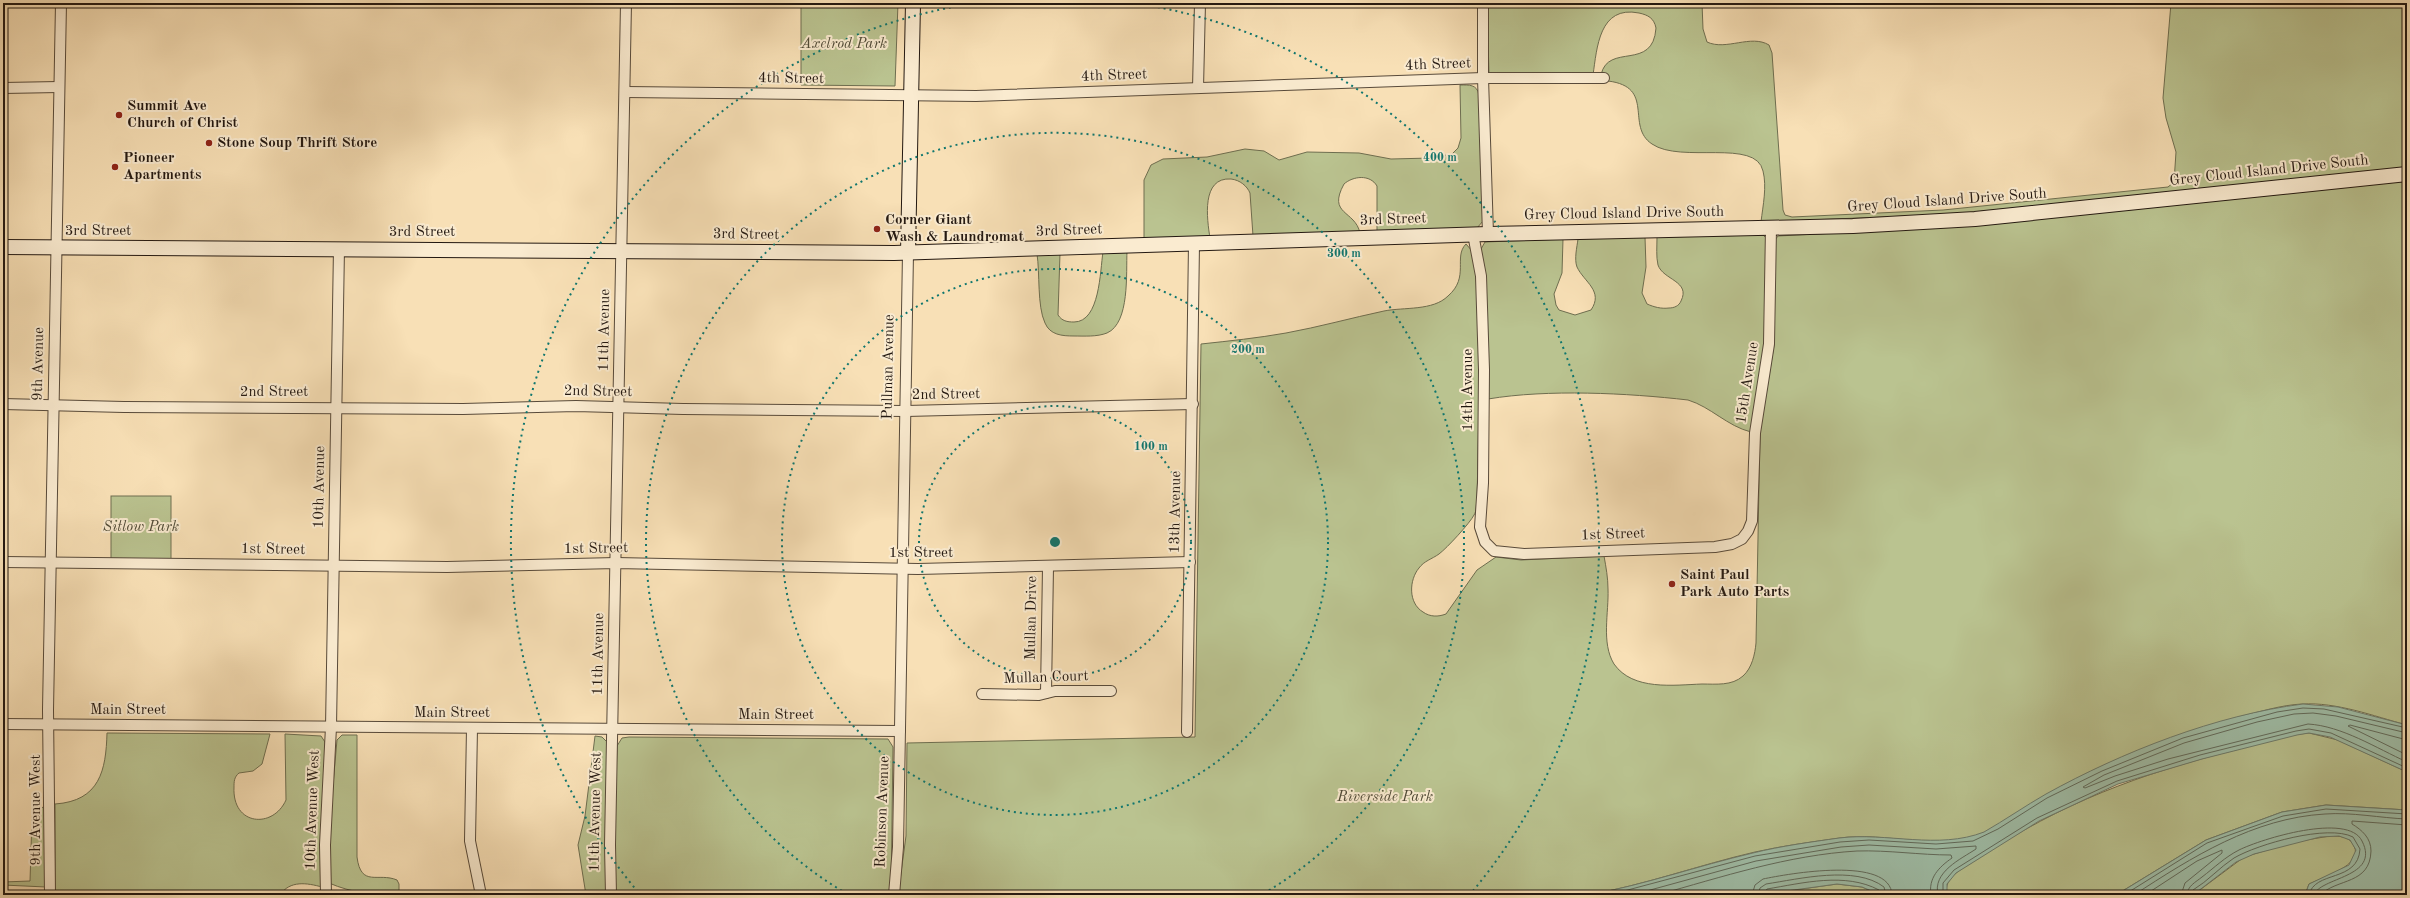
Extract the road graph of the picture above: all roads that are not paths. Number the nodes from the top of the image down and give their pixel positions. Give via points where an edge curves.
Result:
1 (61, 3) edge
2 (626, 3) edge
3 (913, 3) edge
4 (1200, 3) edge
5 (1483, 3) edge
6 (1482, 78) junction
7 (1604, 78) dead end
8 (60, 87) junction
9 (3, 88) edge
10 (1198, 88) junction
11 (625, 92) junction
12 (912, 95) junction
13 (2407, 174) edge
14 (1771, 228) junction
15 (1473, 234) junction
16 (1488, 234) junction
17 (1194, 244) junction
18 (3, 247) edge
19 (57, 248) junction
20 (339, 248) junction
21 (621, 251) junction
22 (908, 252) junction
23 (3, 404) edge
24 (54, 404) junction
25 (1193, 404) junction
26 (336, 407) junction
27 (618, 407) junction
28 (906, 411) junction
29 (1742, 539) joint
30 (1486, 544) joint
31 (3, 562) edge
32 (52, 562) junction
33 (1190, 562) junction
34 (616, 563) junction
35 (334, 565) junction
36 (1048, 568) junction
37 (903, 569) junction
38 (1110, 691) dead end
39 (1046, 693) junction
40 (982, 694) dead end
41 (3, 724) edge
42 (49, 725) junction
43 (331, 727) junction
44 (472, 728) junction
45 (613, 729) junction
46 (900, 731) junction
47 (1187, 732) dead end
48 (50, 895) edge
49 (326, 895) edge
50 (481, 895) edge
51 (611, 895) edge
52 (894, 895) edge

1 - 8 street, 9th Avenue
2 - 11 street, 11th Avenue
3 - 12 street, Pullman Avenue
4 - 10 street
5 - 6 street
6 - 7 street, 4th Street
6 - 10 street, 4th Street
6 - 16 street
8 - 9 street
8 - 19 street, 9th Avenue
10 - 12 street, 4th Street via 988,96
11 - 12 street, 4th Street
11 - 21 street, 11th Avenue
12 - 22 street, Pullman Avenue
13 - 14 street, Grey Cloud Island Drive South via 1954,220
14 - 16 street, Grey Cloud Island Drive South
14 - 29 street, 15th Avenue via 1769,344 1756,428 1752,517 1748,531
15 - 16 street, 3rd Street
15 - 17 street, 3rd Street
15 - 30 street, 14th Avenue via 1481,276 1484,363 1483,482 1479,519 1481,534
17 - 22 street, 3rd Street
17 - 25 street, 13th Avenue
18 - 19 street, 3rd Street
19 - 20 street, 3rd Street
19 - 24 street, 9th Avenue
20 - 21 street, 3rd Street
20 - 26 street, 10th Avenue
21 - 22 street, 3rd Street
21 - 27 street, 11th Avenue
22 - 28 street, Pullman Avenue
23 - 24 street, 2nd Street
24 - 26 street, 2nd Street via 124,407
24 - 32 street, 9th Avenue
25 - 28 street, 2nd Street
25 - 33 street, 13th Avenue
26 - 27 street, 2nd Street
26 - 35 street, 10th Avenue
27 - 28 street, 2nd Street
27 - 34 street, 11th Avenue
28 - 37 street, Pullman Avenue
29 - 30 street, 1st Street via 1716,547 1524,554 1498,552
31 - 32 street, 1st Street
32 - 35 street, 1st Street
32 - 42 street, 9th Avenue
33 - 36 street, 1st Street
33 - 47 street, 13th Avenue
34 - 35 street, 1st Street via 447,567
34 - 37 street, 1st Street
34 - 45 street, 11th Avenue
35 - 43 street, 10th Avenue
36 - 37 street, 1st Street
36 - 39 street, Mullan Drive
37 - 46 street, Pullman Avenue
38 - 39 street, Mullan Court via 1055,690
39 - 40 street, Mullan Court
41 - 42 street, Main Street
42 - 43 street, Main Street
42 - 48 street, 9th Avenue West
43 - 44 street, Main Street
43 - 49 street, 10th Avenue West via 325,845
44 - 45 street, Main Street
44 - 50 street via 470,835
45 - 46 street, Main Street
45 - 51 street, 11th Avenue West
46 - 52 street, Robinson Avenue via 898,848

